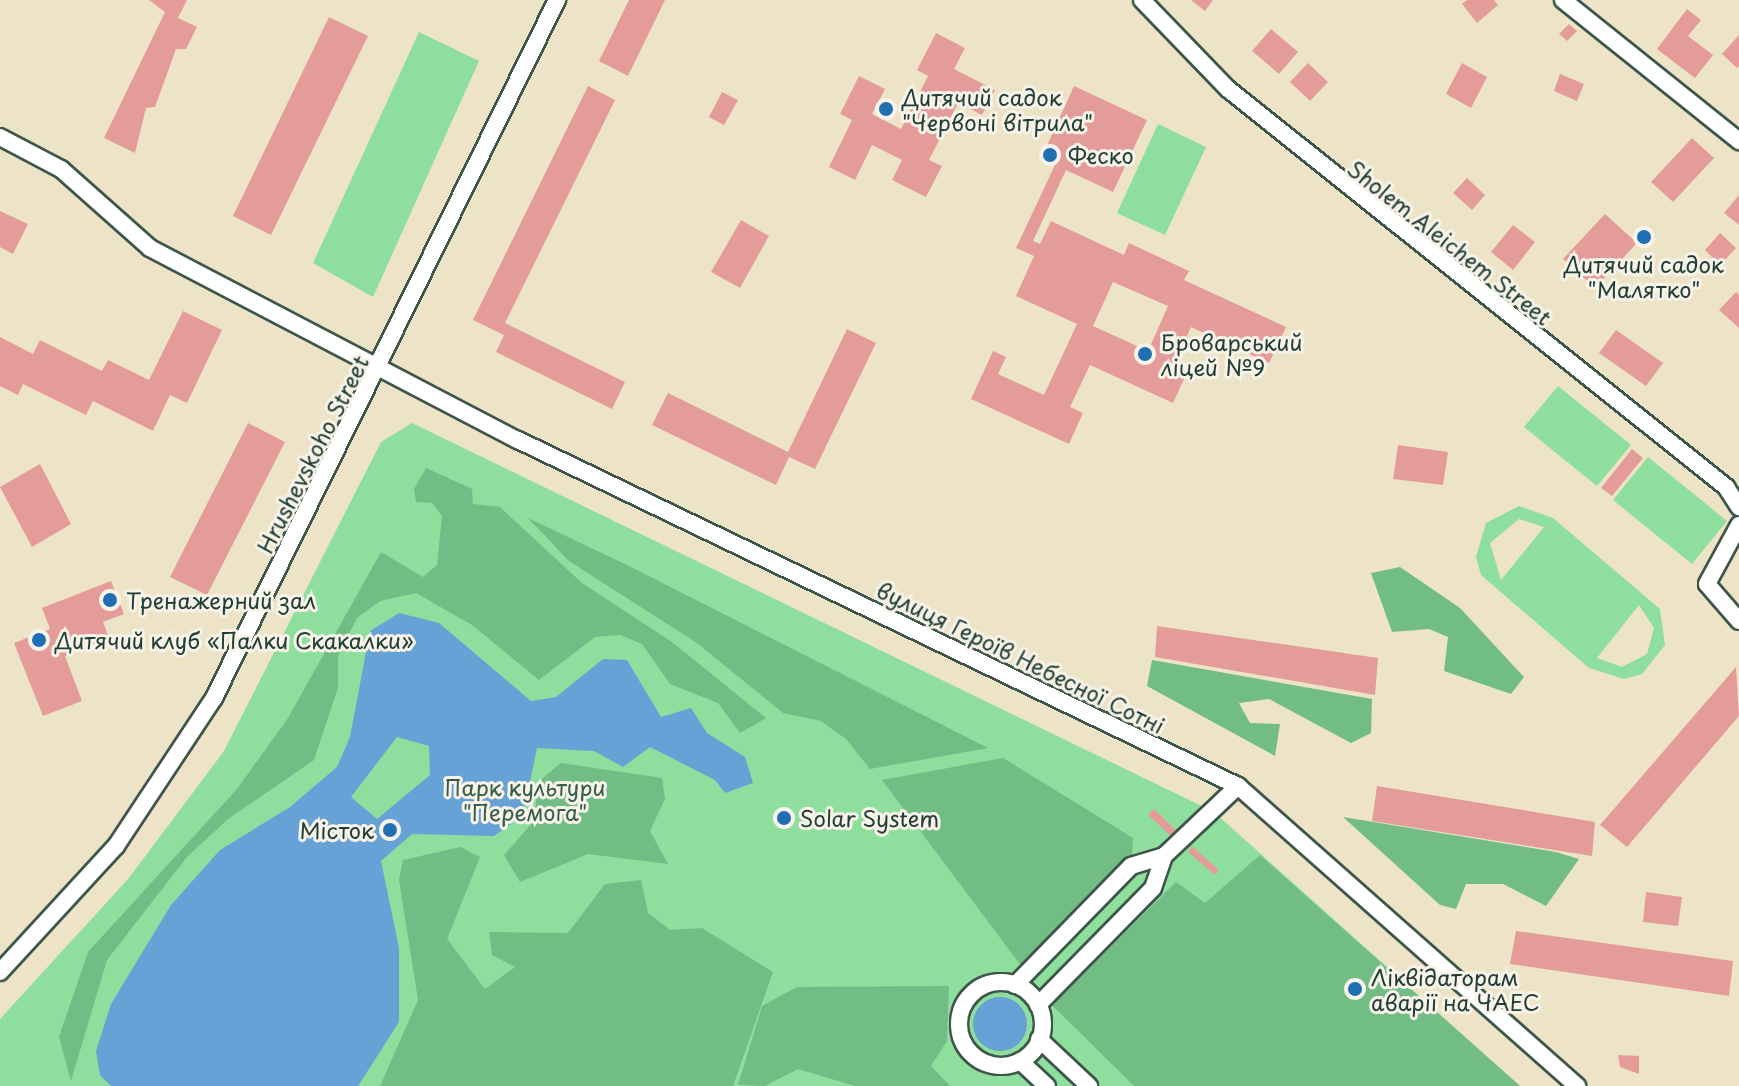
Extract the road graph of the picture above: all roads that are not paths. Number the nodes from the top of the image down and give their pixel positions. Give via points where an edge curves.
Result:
1 (557, 0) edge
2 (1142, 0) edge
3 (1563, 0) edge
4 (0, 137) edge
5 (1739, 141) edge
6 (381, 365) junction
7 (1739, 507) edge
8 (1739, 525) edge
9 (1739, 621) edge
10 (1238, 786) junction
11 (1164, 856) junction
12 (0, 972) edge
13 (1015, 985) junction
14 (1038, 1005) junction
15 (1039, 1039) junction
16 (1020, 1061) junction
17 (1047, 1086) edge
18 (1089, 1086) edge
19 (1577, 1086) edge

1 - 6 street, Hrushevskoho Street
2 - 7 street, Sholem Aleichem Street via 1228,89 1726,487
3 - 5 street
4 - 6 street, вулиця Героїв Небесної Сотні via 83,186 136,241
6 - 10 street, вулиця Героїв Небесної Сотні via 518,440
6 - 12 street, Hrushevskoho Street via 214,698 116,846
8 - 9 street via 1707,584
10 - 11 street
10 - 19 street, вулиця Героїв Небесної Сотні
11 - 13 street via 1131,866
11 - 14 street via 1153,888
13 - 14 street
13 - 16 street via 991,983 973,992 959,1030 984,1063
14 - 15 street
15 - 16 street
15 - 18 street
16 - 17 street

